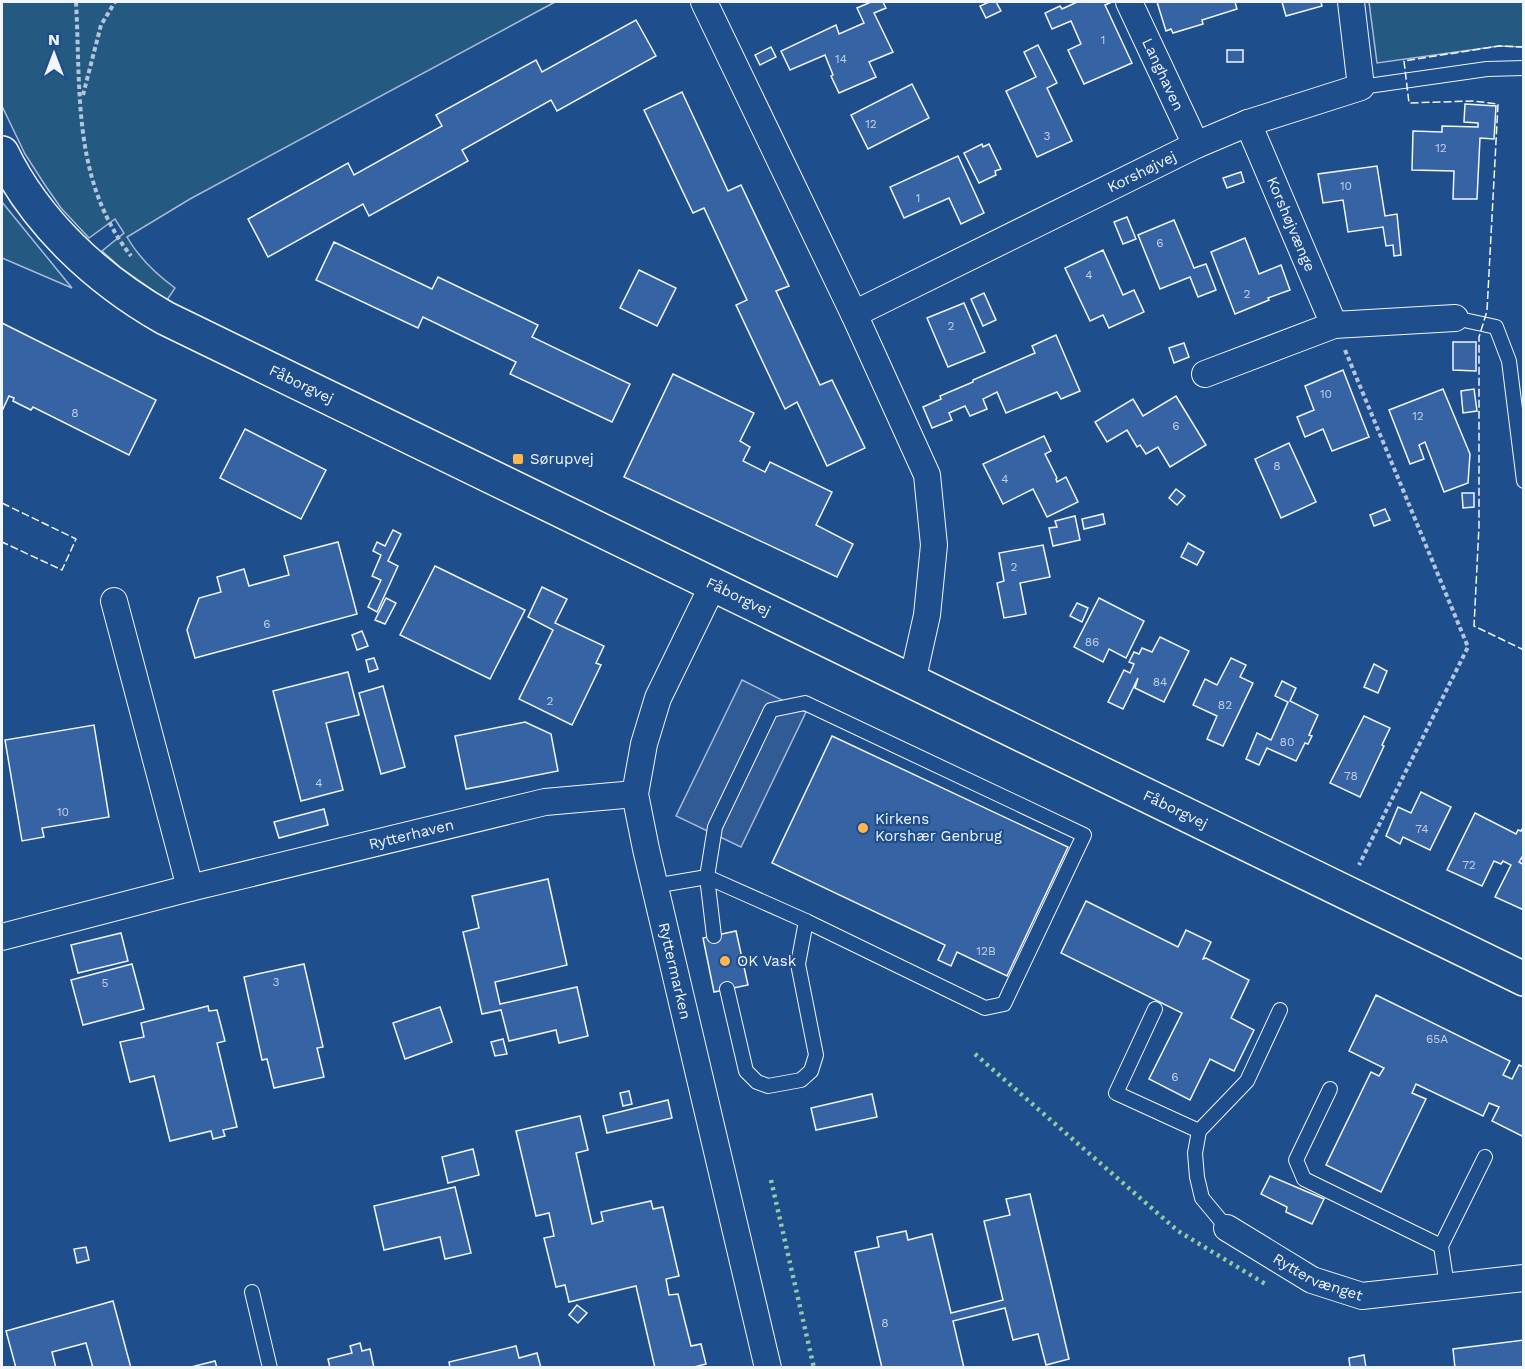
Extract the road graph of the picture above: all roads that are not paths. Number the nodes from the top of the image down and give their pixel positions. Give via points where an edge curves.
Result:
1 (704, 2) edge
2 (1129, 2) edge
3 (1351, 2) edge
4 (1524, 68) edge
5 (1361, 87) junction
6 (1248, 123) junction
7 (1196, 145) junction
8 (2, 153) edge
9 (854, 314) junction
10 (1455, 318) joint
11 (1334, 325) junction
12 (1205, 375) dead end
13 (1524, 481) edge
14 (713, 585) junction
15 (114, 601) dead end
16 (912, 682) junction
17 (635, 794) junction
18 (707, 877) junction
19 (654, 886) junction
20 (190, 888) junction
21 (806, 921) junction
22 (714, 936) dead end
23 (2, 937) edge
24 (1524, 979) edge
25 (727, 989) dead end
26 (1155, 1009) dead end
27 (1280, 1010) dead end
28 (1330, 1089) dead end
29 (1199, 1131) junction
30 (1485, 1156) dead end
31 (1227, 1228) joint
32 (1441, 1246) junction
33 (1524, 1278) edge
34 (1448, 1287) junction
35 (252, 1292) dead end
36 (270, 1368) edge
37 (768, 1368) edge

1 - 9 street
2 - 7 street, Langhaven
3 - 5 street
4 - 5 lane via 1487,69
5 - 6 street, Korshøjvej
6 - 7 street, Korshøjvej
6 - 11 street, Korshøjvænge
7 - 9 street, Korshøjvej
8 - 14 street, Fåborgvej via 56,232 102,275 145,307
9 - 16 street via 927,476 934,545 927,615
10 - 11 street
10 - 13 lane via 1496,327 1509,361
11 - 12 street
14 - 16 street, Fåborgvej
14 - 17 street, Ryttermarken via 658,698
15 - 20 street
16 - 24 street, Fåborgvej
17 - 19 street, Ryttermarken
17 - 20 street, Rytterhaven via 545,802
18 - 19 lane
18 - 21 lane
18 - 21 lane via 715,827 771,710 806,703 1084,836 1004,1004 985,1008
18 - 22 lane
19 - 37 street, Ryttermarken
20 - 23 street, Rytterhaven
21 - 25 lane via 798,964 816,1055 811,1071 801,1080 768,1086 746,1071
26 - 29 lane via 1116,1093
27 - 29 lane via 1247,1081
28 - 32 lane via 1296,1160 1304,1179
29 - 31 lane via 1195,1153 1202,1198
30 - 32 lane
31 - 34 street, Ryttervænget via 1312,1280 1362,1296
32 - 34 lane
33 - 34 street, Ryttervænget
35 - 36 lane

